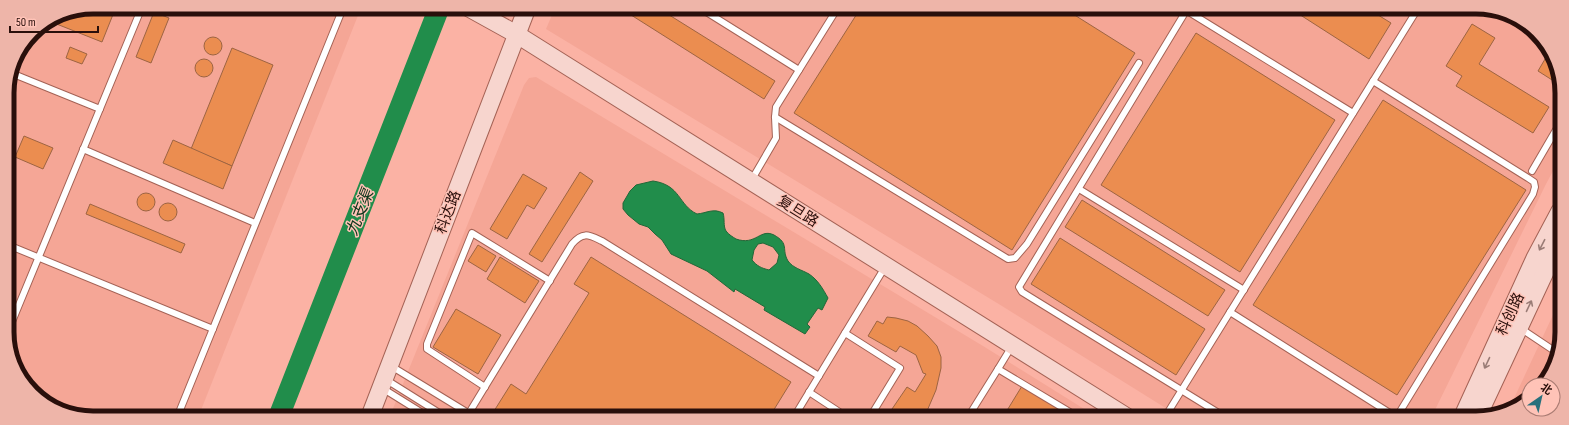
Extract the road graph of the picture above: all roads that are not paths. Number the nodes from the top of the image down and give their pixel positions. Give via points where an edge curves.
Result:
1 (139, 14) edge
2 (341, 14) edge
3 (480, 14) edge
4 (524, 14) edge
5 (710, 14) edge
6 (833, 14) edge
7 (1183, 14) edge
8 (1192, 14) edge
9 (1415, 14) edge
10 (516, 34) junction
11 (1139, 63) dead end
12 (799, 70) junction
13 (17, 75) edge
14 (1373, 81) junction
15 (100, 109) junction
16 (1353, 113) junction
17 (775, 118) junction
18 (1555, 132) edge
19 (83, 149) junction
20 (1532, 171) dead end
21 (751, 181) junction
22 (1079, 188) junction
23 (1555, 221) edge
24 (255, 223) junction
25 (14, 247) edge
26 (1555, 251) edge
27 (38, 257) junction
28 (886, 266) junction
29 (550, 281) junction
30 (1244, 290) junction
31 (1230, 312) junction
32 (14, 315) edge
33 (1519, 327) junction
34 (213, 329) junction
35 (845, 333) junction
36 (1012, 345) junction
37 (1552, 350) edge
38 (998, 369) junction
39 (819, 376) junction
40 (384, 377) junction
41 (485, 387) junction
42 (1181, 391) junction
43 (809, 392) junction
44 (180, 411) edge
45 (372, 411) edge
46 (421, 411) edge
47 (436, 411) edge
48 (462, 411) edge
49 (473, 411) edge
50 (797, 411) edge
51 (833, 411) edge
52 (874, 411) edge
53 (972, 411) edge
54 (1068, 411) edge
55 (1117, 411) edge
56 (1169, 411) edge
57 (1214, 411) edge
58 (1387, 411) edge
59 (1400, 411) edge
60 (1465, 411) edge
61 (1480, 411) edge

1 - 15 lane
2 - 24 lane
3 - 10 street, 复旦路
4 - 10 street, 科达路
5 - 12 lane
6 - 12 lane
7 - 22 lane
8 - 16 lane
9 - 14 lane
10 - 21 street, 复旦路
10 - 40 street, 科达路
11 - 17 lane via 1027,244 1015,258 1008,259
12 - 17 lane via 776,107
13 - 15 lane
14 - 16 lane
14 - 59 lane via 1528,178 1534,182 1535,187
15 - 19 lane
16 - 30 lane
17 - 21 lane via 776,138
18 - 20 lane
19 - 24 lane
19 - 27 lane
21 - 28 street, 复旦路
22 - 30 lane
22 - 42 lane via 1019,287 1020,290
23 -> 60 street, 科创路
24 - 34 lane
25 - 27 lane
33 -> 26 street, 科创路
27 - 32 lane
27 - 34 lane
28 - 35 lane
28 - 36 street, 复旦路
29 - 39 lane via 572,244 578,237 587,235 602,241
29 - 41 lane
29 - 41 lane via 472,234 427,349
30 - 31 lane
31 - 42 lane
31 - 58 lane
33 - 37 lane
33 - 61 street, 科创路
34 - 44 lane
35 - 39 lane
35 - 52 lane via 900,368
36 - 38 lane
36 - 55 street, 复旦路
38 - 53 lane
38 - 54 lane
39 - 43 lane
40 - 45 street, 科达路
40 - 46 lane
40 - 47 lane
40 - 48 lane
41 - 49 lane
42 - 56 lane
42 - 57 lane
43 - 50 lane
43 - 51 lane

